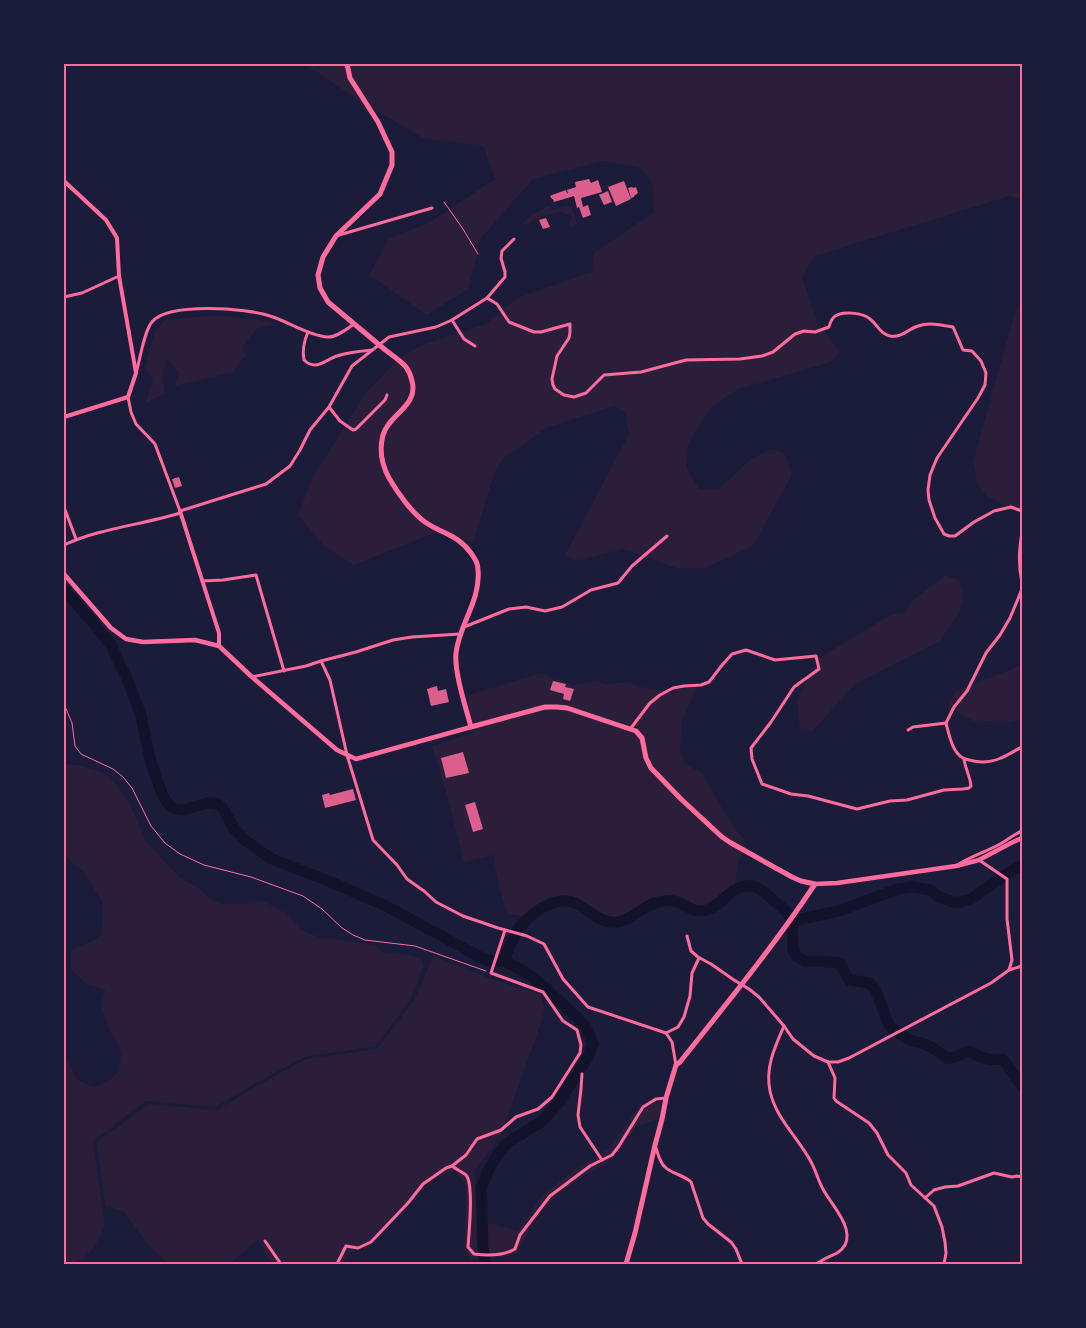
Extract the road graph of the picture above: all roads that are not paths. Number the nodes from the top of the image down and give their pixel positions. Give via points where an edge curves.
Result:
1 (347, 64) edge
2 (64, 181) edge
3 (432, 208) dead end
4 (336, 236) junction
5 (514, 240) dead end
6 (119, 276) junction
7 (64, 298) edge
8 (487, 298) junction
9 (452, 320) junction
10 (354, 324) junction
11 (308, 332) junction
12 (475, 346) dead end
13 (372, 350) junction
14 (136, 373) junction
15 (387, 395) dead end
16 (128, 397) junction
17 (329, 407) junction
18 (64, 417) edge
19 (64, 507) edge
20 (1022, 511) edge
21 (180, 512) junction
22 (1022, 532) edge
23 (667, 536) dead end
24 (76, 540) junction
25 (64, 545) edge
26 (64, 574) edge
27 (202, 581) junction
28 (1022, 583) edge
29 (1022, 589) edge
30 (464, 627) junction
31 (460, 634) junction
32 (219, 646) junction
33 (321, 661) junction
34 (284, 671) junction
35 (252, 677) junction
36 (946, 723) junction
37 (471, 727) junction
38 (631, 728) junction
39 (908, 730) dead end
40 (1022, 747) edge
41 (348, 755) junction
42 (964, 759) junction
43 (1022, 831) edge
44 (1022, 838) edge
45 (979, 860) junction
46 (956, 866) junction
47 (815, 884) junction
48 (505, 930) junction
49 (687, 936) dead end
50 (699, 958) junction
51 (1022, 966) edge
52 (1009, 970) junction
53 (741, 984) junction
54 (784, 1026) junction
55 (666, 1033) junction
56 (828, 1062) junction
57 (676, 1065) junction
58 (582, 1074) dead end
59 (666, 1098) junction
60 (655, 1145) junction
61 (602, 1160) junction
62 (452, 1166) junction
63 (1022, 1177) edge
64 (925, 1198) junction
65 (265, 1241) dead end
66 (282, 1264) edge
67 (337, 1264) edge
68 (626, 1264) edge
69 (742, 1264) edge
70 (817, 1264) edge
71 (944, 1264) edge

1 - 4 main road via 350,78 378,122 392,152 392,165 380,194
2 - 6 street via 106,220 117,238
3 - 4 street
4 - 10 main road via 318,275 320,288 328,302
5 - 8 street via 502,251 505,277
6 - 7 street
6 - 14 street
8 - 9 street
8 - 20 street via 498,304 509,322 534,332 570,324 569,338 557,356 552,379 556,390 574,397 586,393 604,376 641,372 686,360 762,356 794,334 829,327 833,317 839,314 858,313 870,318 880,331 888,335 898,336 928,324 953,327 963,350 972,351 986,373 978,398 940,453 930,475 928,490 934,518 944,534 954,536 1000,509 1011,507
9 - 12 street via 464,340
9 - 13 street via 436,327 389,337
10 - 11 street via 329,338
10 - 30 main road via 407,368 413,393 409,403 383,433 383,464 396,490 412,510 425,522 457,539 476,560 478,587
11 - 13 street via 303,355 304,360 314,365 338,355
11 - 14 street via 253,311 204,308 171,313 156,318 150,324
13 - 17 street via 352,366
14 - 16 street
15 - 17 street via 353,430
16 - 18 street
16 - 21 street via 136,424 155,444
17 - 21 street via 310,430 290,466 266,484
19 - 24 street
21 - 24 street
21 - 27 street
22 - 28 street via 1018,552
23 - 30 street via 632,566 618,583 591,590 562,607 545,611 526,607 509,609
24 - 25 street
26 - 32 main road via 111,628 126,638 143,642 195,640
27 - 32 street via 219,633
27 - 34 street via 256,575
29 - 36 street via 1010,618
30 - 31 main road
31 - 33 street via 412,636
31 - 37 main road via 457,668
32 - 35 main road
33 - 34 street
33 - 41 street via 330,680
34 - 35 street
35 - 41 main road
36 - 39 street
36 - 42 street via 955,749
37 - 38 main road via 557,707
37 - 41 main road via 356,759
38 - 42 street via 660,695 673,688 709,682 732,654 746,650 775,660 816,656 819,669 794,687 751,748 752,760 762,784 857,809 944,790 969,788 970,778
38 - 47 main road via 642,738 651,768 714,830 792,877
40 - 42 street via 988,762
41 - 48 street via 373,840 406,879 436,902 463,916
43 - 46 street
44 - 45 main road
45 - 46 main road
45 - 52 street via 1007,879 1012,960
46 - 47 main road
47 - 53 main road
48 - 55 street via 544,944 563,980 588,1007
48 - 62 street via 491,973 543,992 563,1021 577,1030 580,1053 552,1096 501,1130 477,1139 466,1155
49 - 50 street via 691,950
50 - 53 street
50 - 55 street via 692,973 684,1017 678,1027
51 - 52 street
52 - 56 street via 991,983 849,1058
53 - 54 street via 759,997
53 - 57 main road
54 - 56 street via 793,1039 814,1056
54 - 70 street via 769,1066 775,1108 810,1160 847,1232 844,1247
55 - 57 street via 672,1042
56 - 64 street via 835,1078 833,1094 836,1101 869,1123 888,1155
57 - 59 main road
58 - 61 street via 580,1126
59 - 60 main road
59 - 61 street via 656,1099 643,1107 619,1146
60 - 68 main road
60 - 69 street via 662,1164 691,1182 703,1218 731,1242
61 - 62 street via 550,1196 520,1235 515,1249 488,1256 474,1254 468,1247 468,1180
62 - 67 street via 423,1184 371,1242 358,1248 346,1246
63 - 64 street via 994,1173 958,1186 934,1190
64 - 71 street via 934,1206 942,1226 946,1254
65 - 66 street

